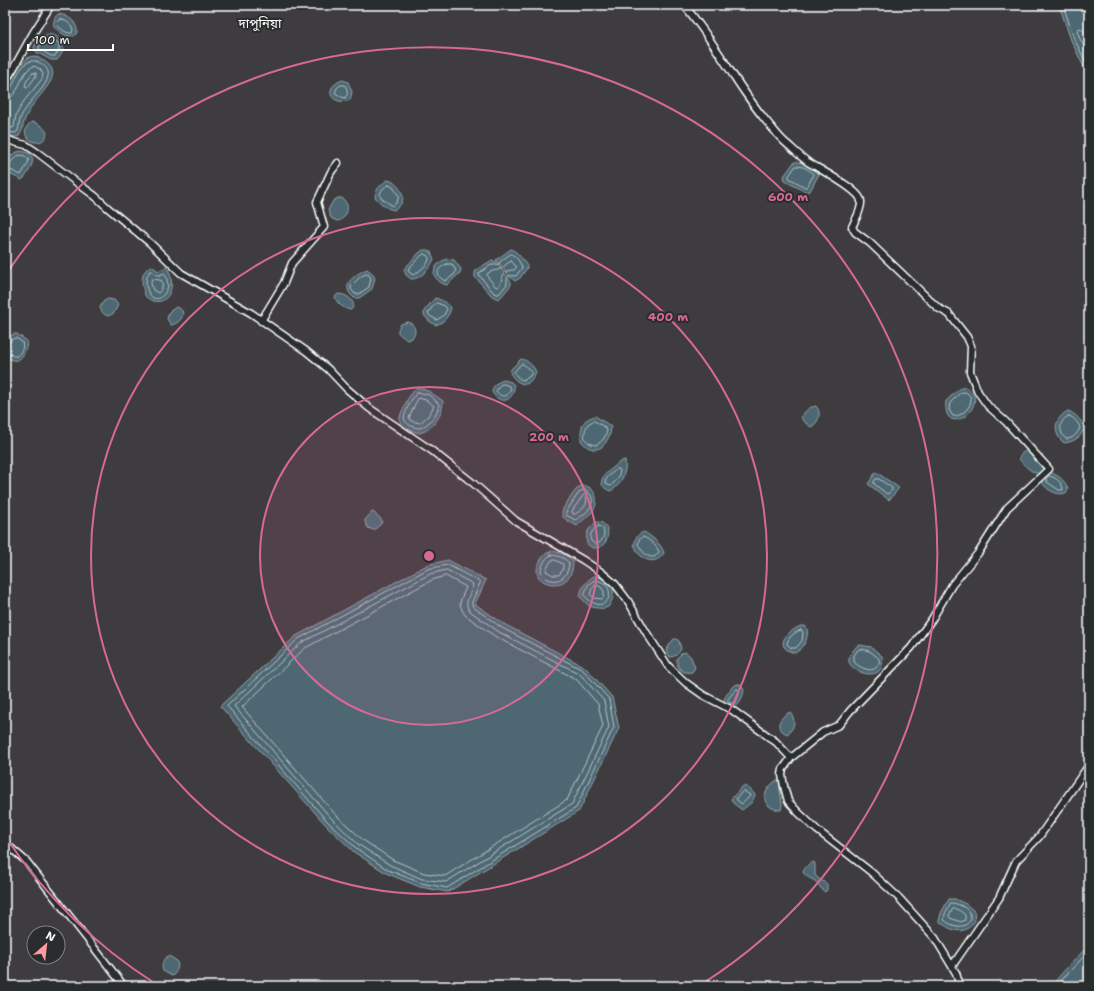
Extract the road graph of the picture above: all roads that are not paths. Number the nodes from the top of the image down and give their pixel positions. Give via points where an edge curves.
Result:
1 (51, 5) edge
2 (684, 5) edge
3 (5, 82) edge
4 (5, 138) edge
5 (338, 163) dead end
6 (261, 320) junction
7 (791, 758) junction
8 (1089, 766) edge
9 (5, 843) edge
10 (952, 966) junction
11 (124, 986) edge
12 (957, 986) edge

1 - 3 street
2 - 7 street via 763,118 806,161 843,182 858,195 861,201 852,227 855,232 938,308 949,314 971,346 970,372 978,392 988,406 1049,469 1007,508 979,552 952,585 932,619 910,648 839,725 823,732
4 - 6 street via 26,145 95,196 181,273
5 - 6 street via 317,202 324,227 292,263 284,283
6 - 7 street via 306,351 369,408 431,450 516,521 601,572 628,601 668,666 703,695 732,710 776,742
7 - 10 street via 782,775 788,800 817,830 871,872 899,898 935,938
8 - 10 street via 1039,837 1016,861 999,898
9 - 11 street via 27,862
10 - 12 street via 958,980

